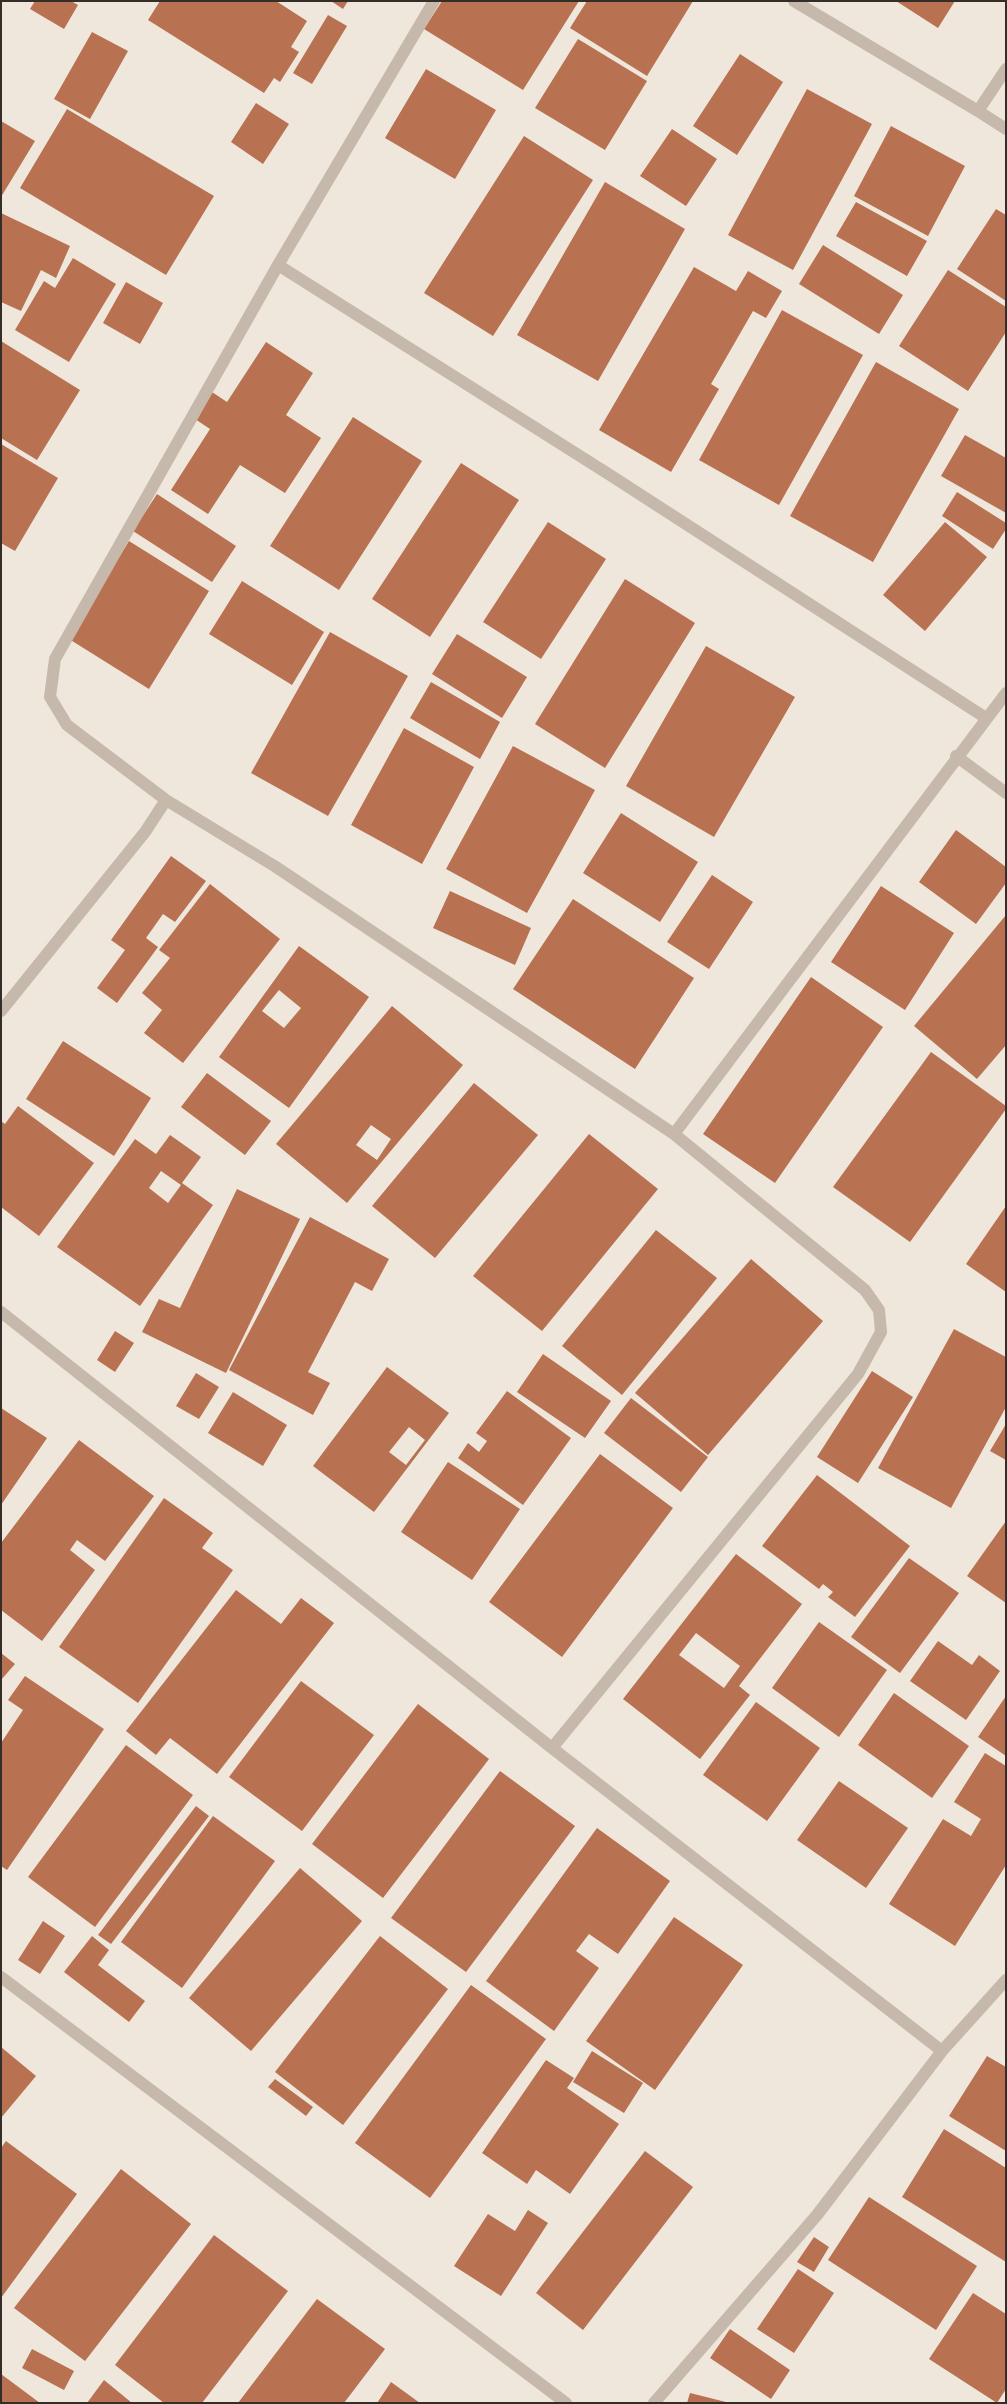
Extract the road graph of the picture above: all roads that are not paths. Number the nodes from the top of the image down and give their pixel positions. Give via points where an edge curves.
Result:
1 (434, 1) edge
2 (794, 1) edge
3 (1006, 68) edge
4 (978, 111) junction
5 (1006, 129) edge
6 (278, 264) junction
7 (1006, 694) edge
8 (986, 718) junction
9 (956, 756) junction
10 (1006, 793) edge
11 (166, 800) junction
12 (1, 1011) edge
13 (674, 1134) junction
14 (1, 1312) edge
15 (552, 1748) junction
16 (1, 1977) edge
17 (1006, 1980) edge
18 (942, 2051) junction
19 (566, 2403) edge
20 (654, 2403) edge

1 - 6 street
2 - 4 street
3 - 4 street
4 - 5 street
6 - 8 street
6 - 11 street via 55,659 50,697 67,725
7 - 8 street
8 - 9 street
9 - 10 street
9 - 13 street
11 - 12 street via 145,832
11 - 13 street via 276,867
13 - 15 street via 865,1290 879,1310 880,1332 858,1374
14 - 15 street
15 - 18 street
16 - 19 street
17 - 18 street
18 - 20 street via 817,2215

